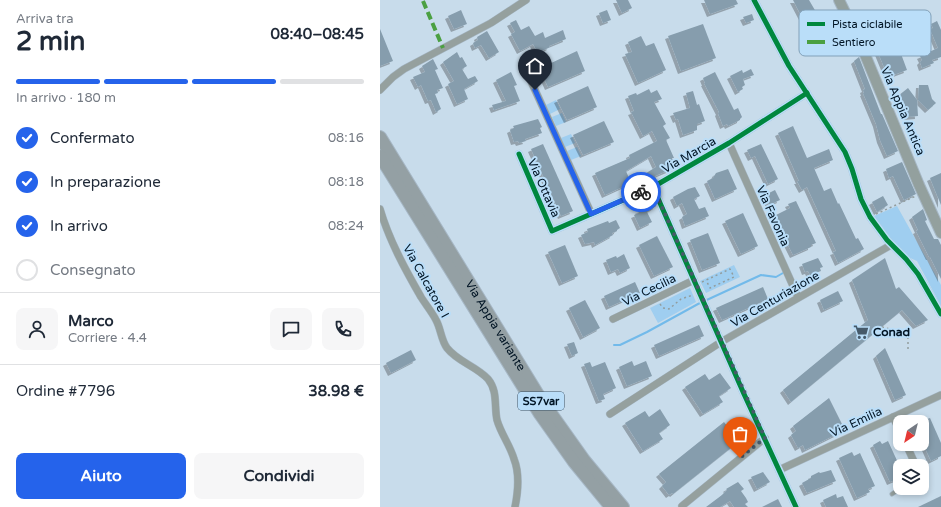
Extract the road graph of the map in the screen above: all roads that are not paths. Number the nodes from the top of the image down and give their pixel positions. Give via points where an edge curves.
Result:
1 (526, 0) edge
2 (754, 0) edge
3 (839, 0) edge
4 (844, 10) edge
5 (865, 56) edge
6 (525, 68) dead end
7 (380, 90) edge
8 (807, 93) junction
9 (380, 137) edge
10 (728, 143) junction
11 (519, 154) dead end
12 (380, 156) edge
13 (653, 187) junction
14 (380, 209) edge
15 (591, 214) junction
16 (552, 230) joint
17 (941, 233) edge
18 (891, 245) junction
19 (695, 282) junction
20 (468, 289) junction
21 (798, 297) junction
22 (941, 314) edge
23 (613, 320) dead end
24 (721, 342) junction
25 (941, 395) edge
26 (610, 414) dead end
27 (897, 415) edge
28 (893, 417) edge
29 (765, 438) junction
30 (779, 470) junction
31 (682, 506) edge
32 (515, 507) edge
33 (610, 507) edge
34 (623, 507) edge
35 (796, 507) edge

1 - 7 street via 491,23 404,69
2 - 8 street
3 - 4 street, Via Appia Antica
5 - 17 street, Via Appia Antica
6 - 15 street
8 - 10 street, Via Marcia
8 - 18 street via 845,152 870,217
9 - 20 highway, Via Appia variante / SS7var
10 - 13 street, Via Marcia
10 - 21 street, Via Favonia
11 - 16 street, Via Ottavia
12 - 20 highway, Via Appia variante / SS7var
13 - 15 street, Via Marcia
13 - 19 street
14 - 32 street, Via Calcatore I via 398,256 435,318 446,346 458,359 481,373 491,383 498,425 516,466
15 - 16 street, Via Marcia
18 - 21 street, Via Centuriazione
18 - 22 street via 918,274
19 - 23 street, Via Cecilia
19 - 24 street
20 - 33 highway, Via Appia variante / SS7var via 544,420
20 - 34 highway, Via Appia variante / SS7var via 547,410
21 - 24 street, Via Centuriazione
24 - 26 street, Via Centuriazione
24 - 29 street
25 - 27 street, Via Emilia
28 - 30 street, Via Emilia
29 - 30 street
29 - 31 street
30 - 35 street

